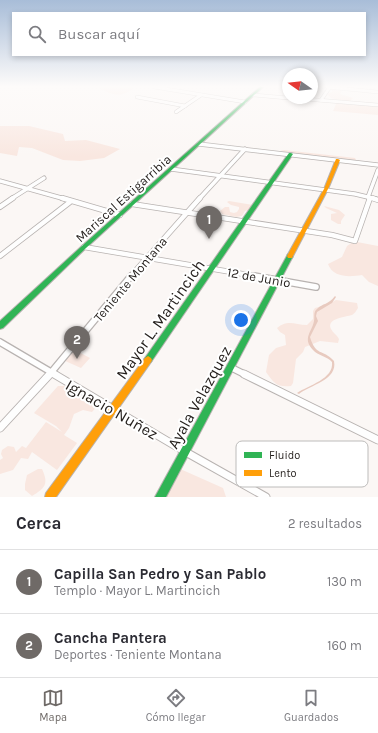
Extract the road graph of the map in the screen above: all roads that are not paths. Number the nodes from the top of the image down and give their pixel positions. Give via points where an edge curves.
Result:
1 (179, 110) edge
2 (235, 110) edge
3 (176, 112) dead end
4 (199, 144) junction
5 (245, 149) junction
6 (291, 154) junction
7 (338, 160) junction
8 (378, 165) edge
9 (172, 169) junction
10 (378, 170) edge
11 (222, 175) junction
12 (44, 178) dead end
13 (0, 181) edge
14 (272, 182) junction
15 (28, 189) junction
16 (326, 190) junction
17 (369, 197) junction
18 (378, 200) edge
19 (70, 202) junction
20 (132, 204) junction
21 (0, 207) edge
22 (188, 212) junction
23 (120, 215) junction
24 (244, 221) junction
25 (302, 230) junction
26 (84, 247) junction
27 (0, 256) edge
28 (146, 258) junction
29 (210, 269) junction
30 (276, 280) junction
31 (316, 287) dead end
32 (0, 326) edge
33 (0, 342) edge
34 (230, 367) junction
35 (50, 373) junction
36 (113, 410) junction
37 (0, 428) edge
38 (378, 440) edge
39 (184, 451) junction
40 (236, 480) edge
41 (248, 487) edge
42 (50, 497) edge
43 (160, 497) edge
44 (266, 497) edge

1 - 3 street
2 - 4 street, Mariscal Estigarribia
4 - 5 street
4 - 9 street, Mariscal Estigarribia
5 - 6 street
5 - 11 street, Teniente Montana
6 - 7 street
6 - 14 street, Mayor L. Martincich
7 - 8 street
7 - 16 street, Ayala Velazquez
9 - 11 street
9 - 20 street, Mariscal Estigarribia
10 - 17 street
11 - 14 street
11 - 22 street, Teniente Montana
12 - 15 street
13 - 15 street
14 - 16 street
14 - 24 street, Mayor L. Martincich
15 - 19 street
15 - 21 street
16 - 17 street
16 - 25 street, Ayala Velazquez
17 - 18 street
17 - 25 street via 355,241
19 - 23 street
19 - 27 street
20 - 22 street
20 - 23 street, Mariscal Estigarribia
22 - 24 street
22 - 28 street, Teniente Montana
23 - 26 street, Mariscal Estigarribia
24 - 25 street
24 - 29 street, Mayor L. Martincich
25 - 30 street, Ayala Velazquez
26 - 28 street, 12 de Junio
26 - 32 street, Mariscal Estigarribia
28 - 29 street, 12 de Junio
28 - 35 street, Teniente Montana
29 - 30 street, 12 de Junio
29 - 36 street, Mayor L. Martincich
30 - 31 street, 12 de Junio
30 - 34 street, Ayala Velazquez
33 - 35 street, Ignacio Nuñez
34 - 38 street
34 - 39 street, Ayala Velazquez
35 - 36 street, Ignacio Nuñez
35 - 37 street, Teniente Montana
36 - 39 street, Ignacio Nuñez
36 - 42 street, Mayor L. Martincich
39 - 40 street, Ignacio Nuñez
39 - 43 street, Ayala Velazquez
41 - 44 street, Ignacio Nuñez

